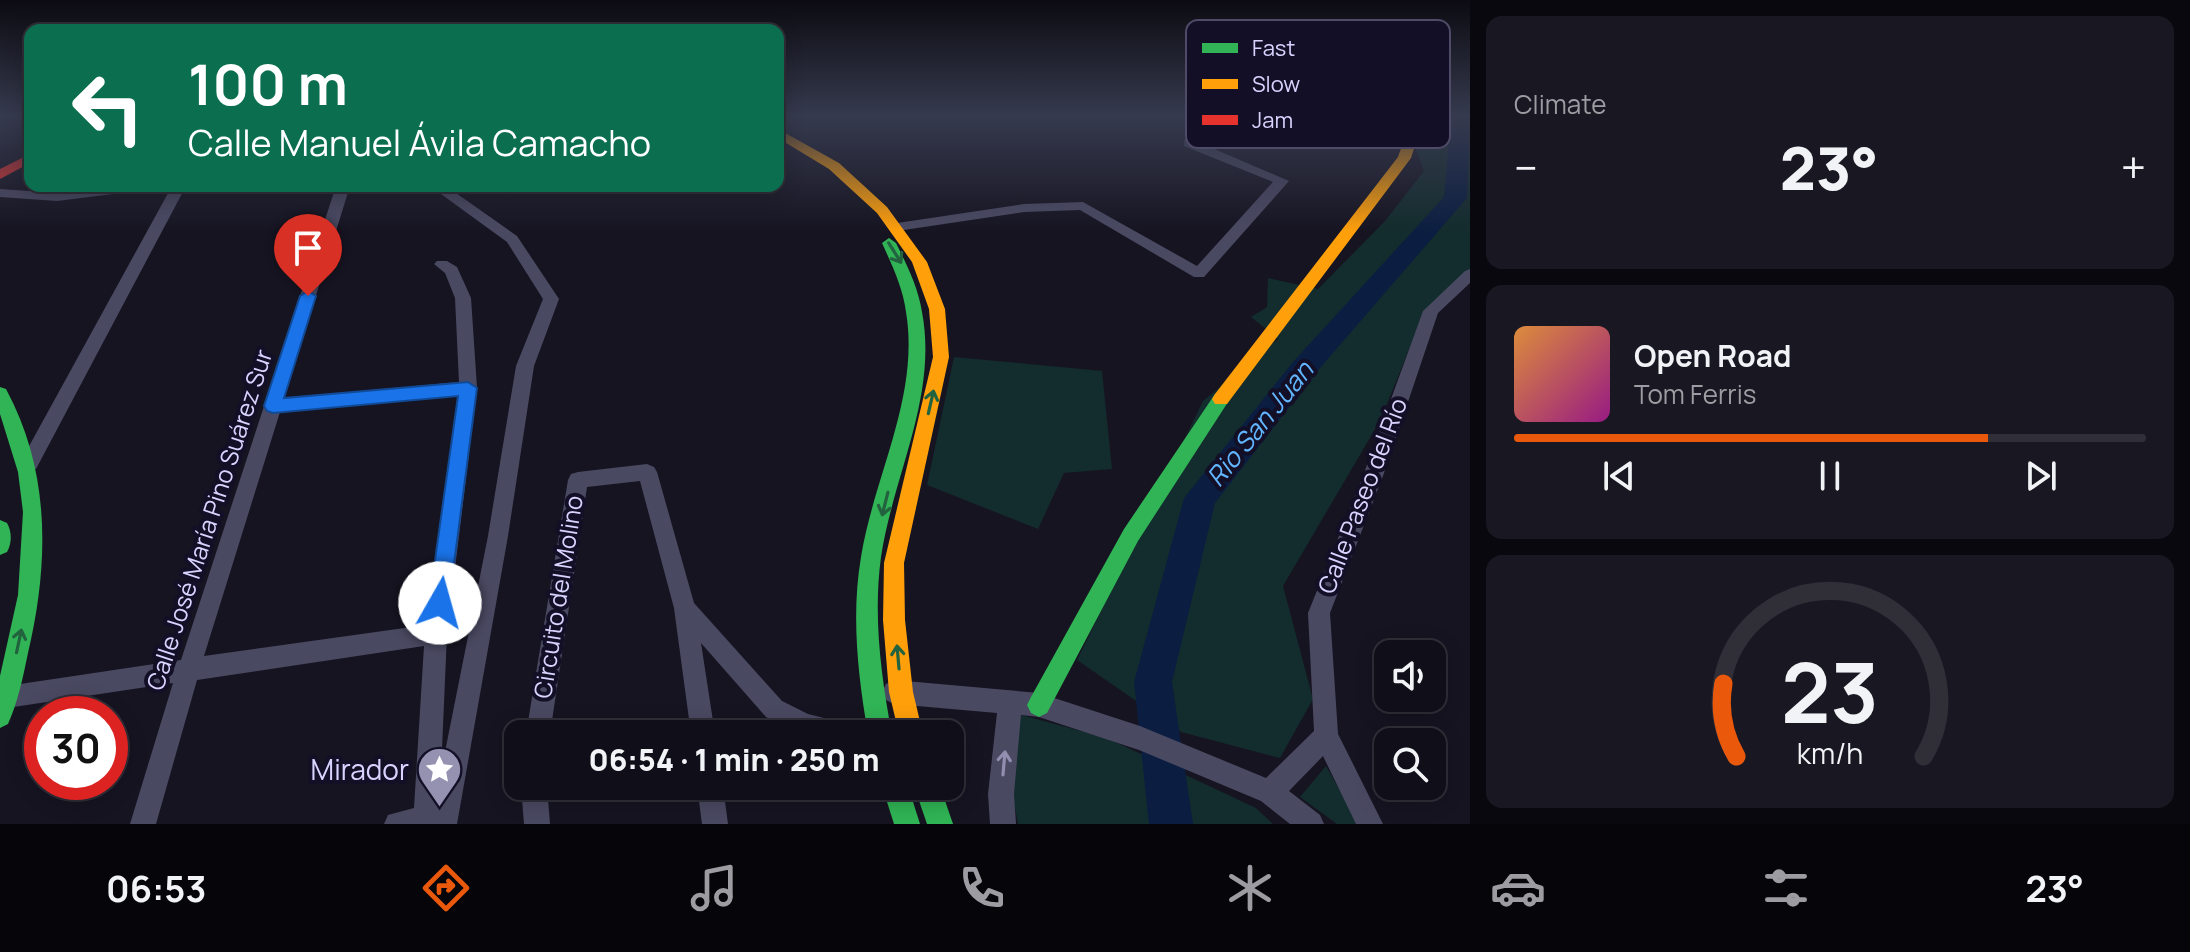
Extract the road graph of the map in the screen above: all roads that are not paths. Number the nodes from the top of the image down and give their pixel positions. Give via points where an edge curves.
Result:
1 (797, 155) edge
2 (816, 155) edge
3 (1219, 155) edge
4 (1405, 155) edge
5 (24, 161) edge
6 (0, 175) edge
7 (109, 192) edge
8 (176, 192) edge
9 (341, 192) edge
10 (446, 192) edge
11 (0, 193) edge
12 (897, 227) junction
13 (442, 264) dead end
14 (1470, 274) edge
15 (468, 388) junction
16 (0, 394) edge
17 (273, 406) junction
18 (29, 464) junction
19 (0, 529) edge
20 (0, 546) edge
21 (685, 608) junction
22 (436, 634) junction
23 (189, 669) junction
24 (871, 691) junction
25 (901, 692) junction
26 (1010, 701) junction
27 (1039, 705) junction
28 (4, 706) edge
29 (540, 720) edge
30 (701, 720) edge
31 (795, 720) edge
32 (877, 720) edge
33 (908, 720) edge
34 (1326, 736) junction
35 (1270, 792) junction
36 (535, 800) edge
37 (712, 800) edge
38 (899, 800) edge
39 (932, 800) edge
40 (432, 822) edge
41 (143, 824) edge
42 (397, 824) edge
43 (537, 824) edge
44 (715, 824) edge
45 (907, 824) edge
46 (940, 824) edge
47 (1003, 824) edge
48 (1311, 824) edge
49 (1370, 824) edge

1 -> 24 street via 868,215 903,266 914,296 919,362 872,557
2 - 12 street
3 - 12 street via 1282,181 1199,274 1083,206 1024,208
4 - 27 street via 1217,404 1131,535
5 - 6 street
7 - 11 street via 57,197
8 - 18 street
9 - 17 street, Calle José María Pino Suárez Sur
10 - 40 street via 512,239 551,299 525,366 498,536
25 -> 12 street via 894,563 941,357 937,309 919,262
13 - 15 street via 452,270 463,298
14 - 34 street, Calle Paseo del Río via 1431,311 1319,613
15 - 17 street
15 - 22 street
16 - 18 street
17 - 23 street, Calle José María Pino Suárez Sur
28 -> 18 street via 28,594 33,526
19 - 20 street
21 - 29 street, Circuito del Molino via 647,472 578,480
21 - 30 street, Circuito del Molino
21 - 31 street, Circuito del Molino via 774,709
22 - 23 street
22 - 40 street
23 - 28 street
23 - 41 street, Calle José María Pino Suárez Sur
24 - 25 street
24 - 32 street
25 - 26 street
25 - 33 street
26 - 27 street
47 -> 26 street
27 - 35 street via 1140,738
34 - 35 street
34 - 49 street, Calle Paseo del Río
35 - 48 street
36 - 43 street
37 - 44 street
38 - 45 street
39 - 46 street
40 - 42 street

